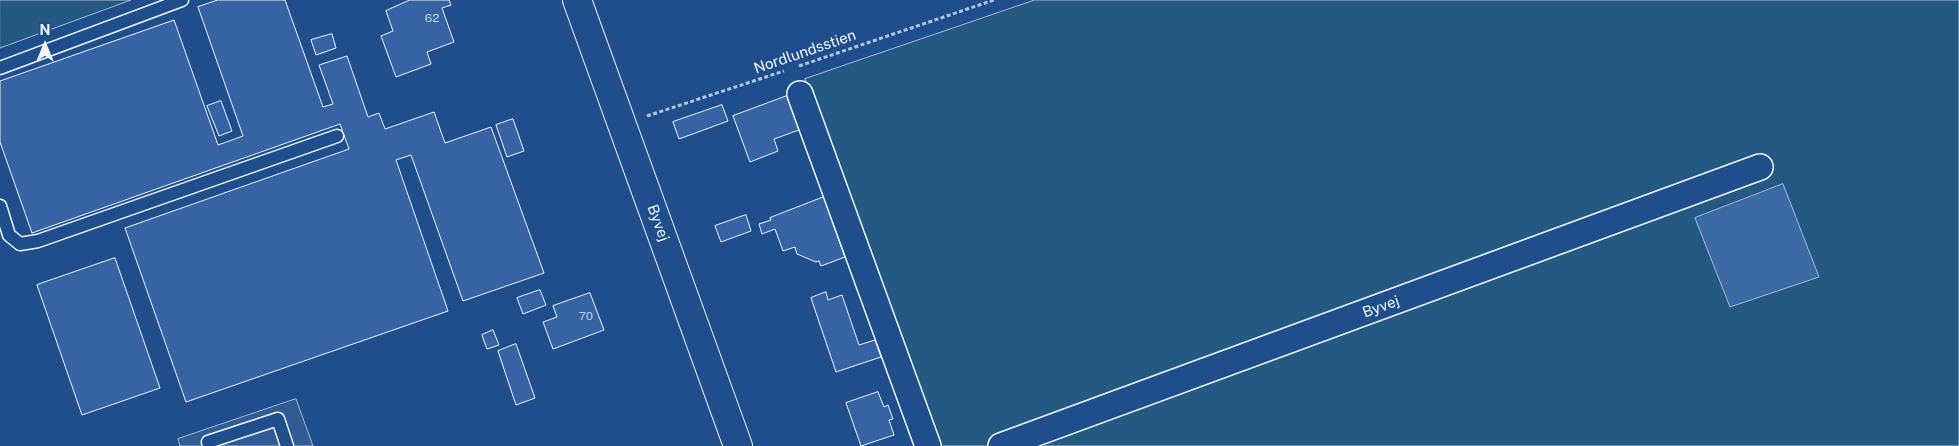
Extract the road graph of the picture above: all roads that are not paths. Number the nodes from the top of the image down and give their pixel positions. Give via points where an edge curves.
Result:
1 (182, 0) edge
2 (577, 0) edge
3 (0, 68) edge
4 (800, 94) dead end
5 (337, 136) dead end
6 (1760, 167) dead end
7 (0, 206) edge
8 (209, 446) edge
9 (287, 446) edge
10 (738, 446) edge
11 (928, 446) edge
12 (1001, 446) edge

1 - 3 lane
2 - 10 street, Byvej
4 - 11 street
5 - 7 lane via 38,241 20,244 9,234
6 - 12 street, Byvej
8 - 9 lane via 208,442 278,418

